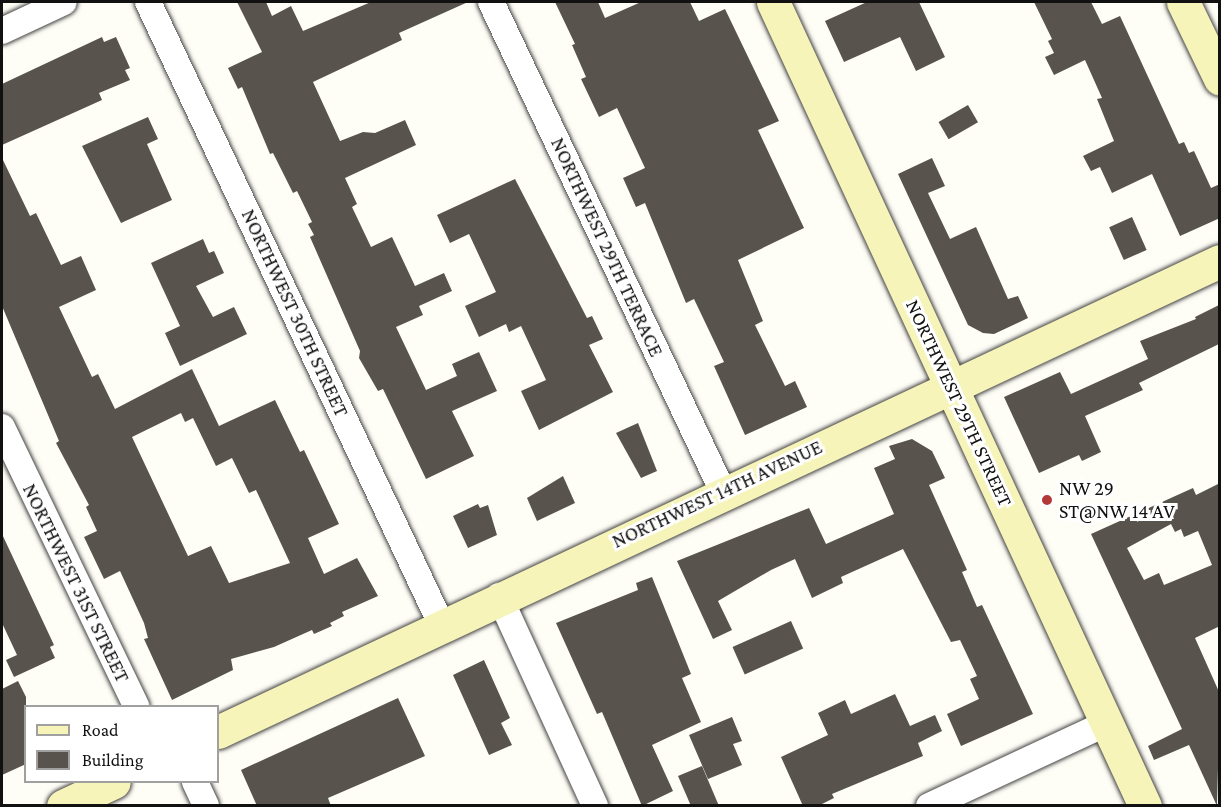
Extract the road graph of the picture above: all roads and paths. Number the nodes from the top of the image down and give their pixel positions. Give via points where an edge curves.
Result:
1 (64, 2) edge
2 (148, 2) edge
3 (491, 2) edge
4 (773, 2) edge
5 (1183, 2) edge
6 (2, 31) edge
7 (1220, 79) edge
8 (1220, 261) edge
9 (951, 387) junction
10 (2, 427) edge
11 (723, 492) junction
12 (499, 597) junction
13 (441, 624) junction
14 (136, 705) edge
15 (1107, 723) junction
16 (219, 732) edge
17 (112, 783) edge
18 (195, 783) edge
19 (63, 806) edge
20 (206, 806) edge
21 (595, 806) edge
22 (929, 806) edge
23 (1145, 806) edge

1 - 6 street
2 - 13 street, NORTHWEST 30TH STREET
3 - 11 street, NORTHWEST 29TH TERRACE
4 - 9 street, NORTHWEST 29TH STREET
5 - 7 street
8 - 9 street, NORTHWEST 14TH AVENUE
9 - 11 street, NORTHWEST 14TH AVENUE
9 - 15 street, NORTHWEST 29TH STREET
10 - 14 street, NORTHWEST 31ST STREET
11 - 12 street, NORTHWEST 14TH AVENUE
12 - 13 street, NORTHWEST 14TH AVENUE
12 - 21 street
13 - 16 street, NORTHWEST 14TH AVENUE
15 - 22 street
15 - 23 street, NORTHWEST 29TH STREET
17 - 19 street
18 - 20 street

